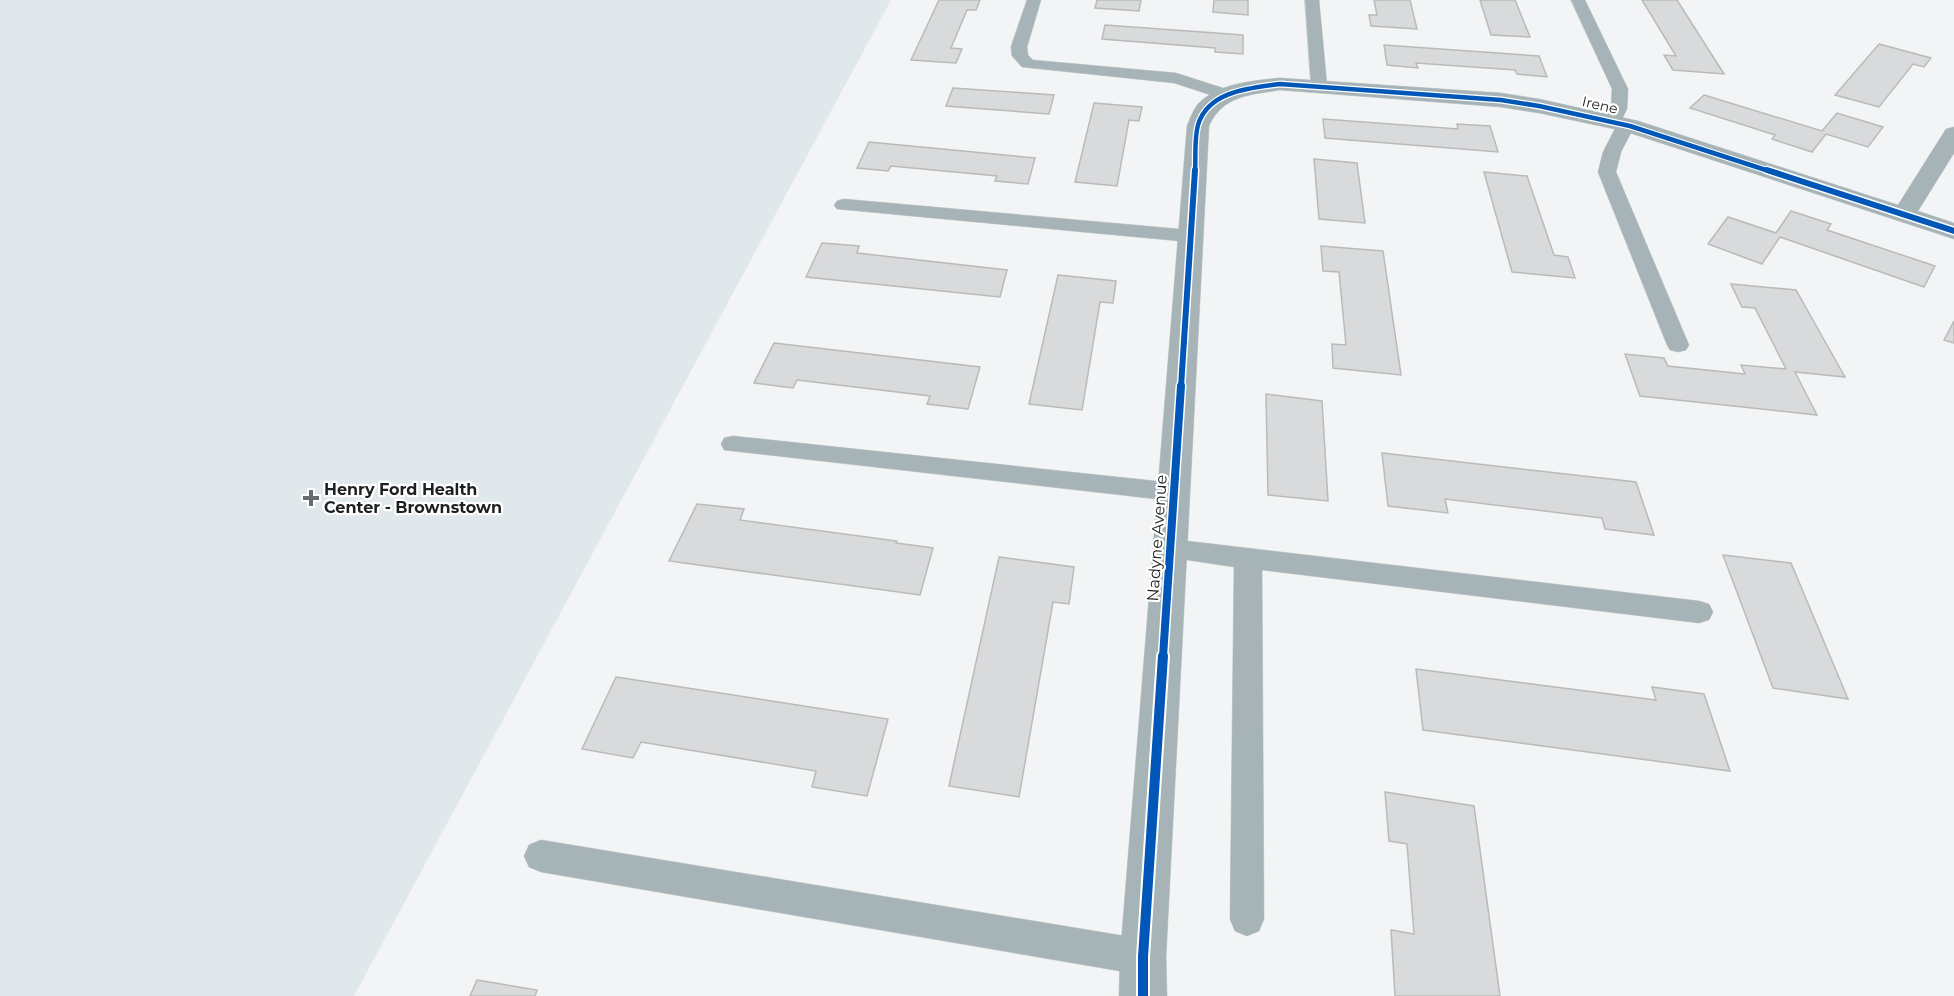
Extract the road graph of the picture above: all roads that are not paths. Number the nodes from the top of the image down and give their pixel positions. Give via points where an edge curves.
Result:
1 (1034, 0) edge
2 (1312, 0) edge
3 (1578, 0) edge
4 (1319, 85) junction
5 (1226, 95) junction
6 (1619, 123) junction
7 (1954, 134) edge
8 (844, 205) dead end
9 (1904, 214) junction
10 (1954, 231) edge
11 (1190, 236) junction
12 (1678, 345) dead end
13 (732, 444) dead end
14 (1174, 492) junction
15 (1170, 549) junction
16 (1248, 557) junction
17 (1699, 612) dead end
18 (541, 856) dead end
19 (1247, 919) dead end
20 (1143, 957) junction
21 (1143, 996) edge

1 - 5 lane via 1019,47 1020,56 1028,64 1176,78
2 - 4 lane
3 - 6 lane via 1620,89
4 - 5 street, Irene via 1259,86
4 - 6 street, Irene via 1501,100
5 - 11 street, Nadyne Avenue via 1206,109 1198,126
6 - 9 street, Irene
6 - 12 lane via 1607,172
7 - 9 street
8 - 11 lane
9 - 10 street, Irene
11 - 14 street, Nadyne Avenue
13 - 14 lane
14 - 15 street, Nadyne Avenue
15 - 16 lane
15 - 20 street, Nadyne Avenue
16 - 17 lane
16 - 19 lane
18 - 20 lane
20 - 21 street, Nadyne Avenue

